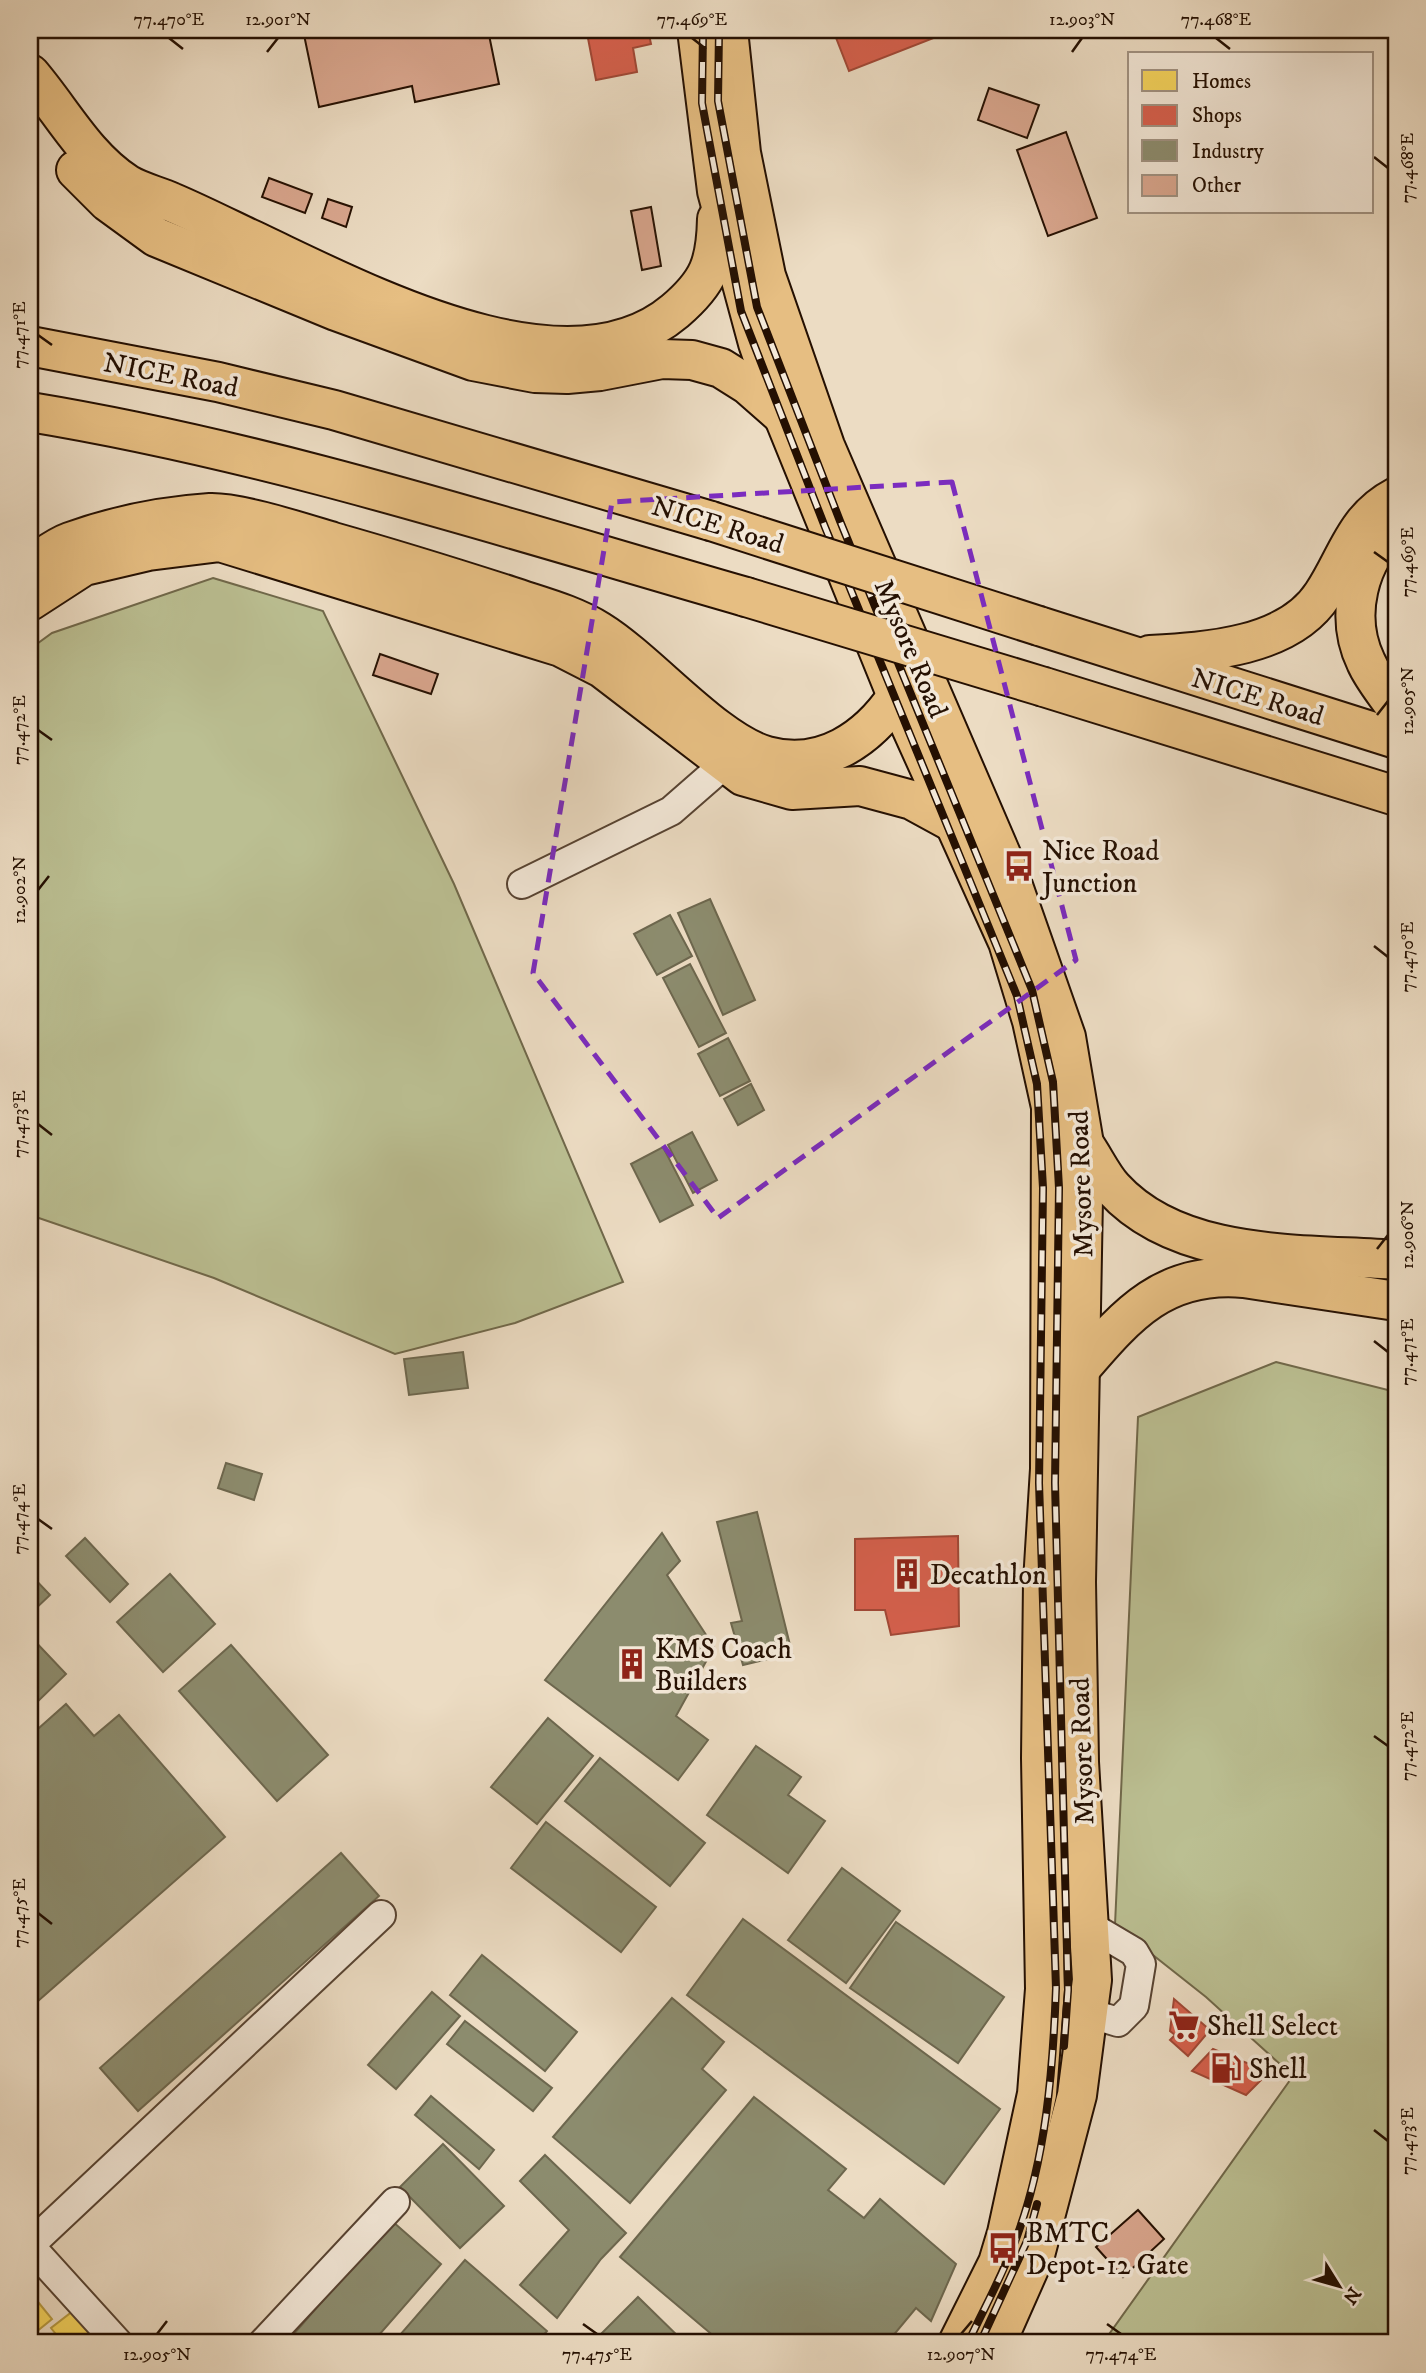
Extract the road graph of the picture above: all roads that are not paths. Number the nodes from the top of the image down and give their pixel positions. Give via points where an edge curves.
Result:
1 (697, 30) edge
2 (728, 30) edge
3 (30, 74) edge
4 (30, 114) edge
5 (717, 191) junction
6 (30, 346) edge
7 (30, 412) edge
8 (783, 415) junction
9 (1396, 497) edge
10 (1396, 527) edge
11 (30, 566) edge
12 (30, 601) edge
13 (1131, 656) junction
14 (897, 696) junction
15 (1396, 708) edge
16 (1396, 739) edge
17 (726, 763) junction
18 (1393, 796) edge
19 (956, 824) junction
20 (522, 884) dead end
21 (1084, 1144) junction
22 (1396, 1260) edge
23 (1396, 1301) edge
24 (1066, 1365) junction
25 (381, 1915) dead end
26 (1090, 1926) junction
27 (1047, 1962) junction
28 (1090, 1997) junction
29 (395, 2202) dead end
30 (30, 2245) edge
31 (118, 2343) edge
32 (263, 2343) edge
33 (958, 2343) edge
34 (996, 2343) edge

1 - 5 highway, Mysore Road
2 - 21 highway, Mysore Road via 741,153 766,276 825,446 1032,934 1066,1037
3 - 5 highway via 78,137 128,184 444,324 519,343 590,344 623,338 670,315 708,274 716,254
4 - 8 highway via 62,156 131,221 156,237 336,311 473,361 535,373 692,360 721,368
5 - 8 highway, Mysore Road via 754,332
6 - 13 highway, NICE Road, bridge via 218,382 334,410 711,521
7 - 18 highway, NICE Road, bridge via 323,477 746,597
8 - 14 highway, Mysore Road
9 - 13 highway via 1352,538 1322,596 1290,626 1227,647
10 - 15 highway via 1363,568 1354,614 1365,661
11 - 14 highway via 68,542 145,521 213,513 285,528 431,570 563,614 597,629 627,651 736,742 771,757 796,759 847,746 870,731
12 - 17 highway via 84,566 148,551 220,542 561,647 603,668
13 - 16 highway, NICE Road
14 - 19 highway, Mysore Road
17 - 19 highway via 743,776 792,790 860,786 912,800
17 - 20 street via 671,811
19 - 24 highway, Mysore Road via 1008,942 1051,1107
21 - 22 highway via 1113,1188 1162,1226 1188,1238 1221,1246
21 - 24 highway, Mysore Road
23 - 24 highway via 1218,1275 1197,1279 1174,1287 1125,1317
24 - 26 highway, Mysore Road via 1079,1762
24 - 27 highway, Mysore Road via 1050,1469 1043,1582 1041,1758
25 - 30 street
26 - 28 highway, Mysore Road
26 - 28 street via 1134,1952 1141,1964 1134,2006 1127,2017 1118,2022
27 - 28 highway
27 - 33 highway, Mysore Road via 1037,2094 1007,2233 999,2263
28 - 34 highway, Mysore Road via 1077,2095 1035,2255
29 - 32 street
30 - 31 street

